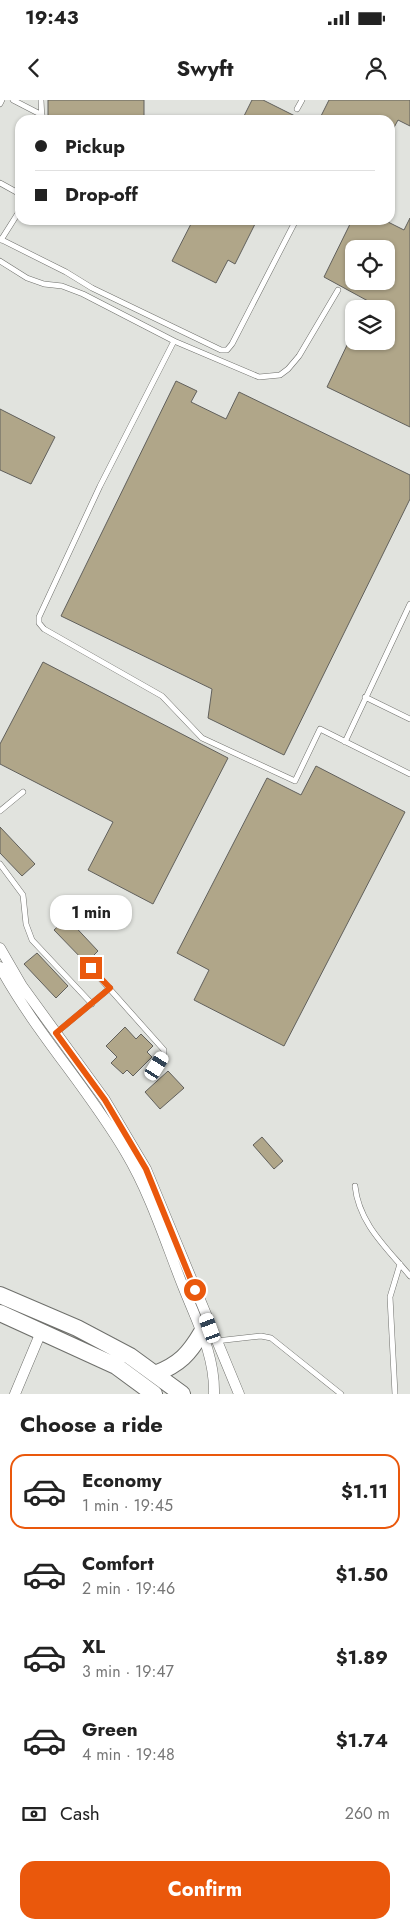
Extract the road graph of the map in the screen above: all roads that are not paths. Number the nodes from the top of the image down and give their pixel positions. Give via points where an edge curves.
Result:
1 (2, 100) edge
2 (13, 100) edge
3 (41, 100) edge
4 (302, 100) edge
5 (0, 104) edge
6 (296, 109) dead end
7 (39, 115) edge
8 (42, 115) edge
9 (0, 183) edge
10 (15, 191) edge
11 (15, 218) edge
12 (293, 225) edge
13 (1, 240) edge
14 (0, 261) edge
15 (338, 290) dead end
16 (174, 341) junction
17 (410, 604) edge
18 (365, 697) junction
19 (410, 720) edge
20 (345, 742) junction
21 (410, 774) edge
22 (22, 792) dead end
23 (0, 811) edge
24 (0, 864) edge
25 (0, 948) edge
26 (0, 967) edge
27 (91, 968) dead end
28 (110, 988) junction
29 (92, 1004) junction
30 (56, 1033) junction
31 (157, 1066) dead end
32 (355, 1186) dead end
33 (400, 1264) junction
34 (410, 1276) edge
35 (0, 1295) edge
36 (0, 1313) edge
37 (41, 1332) junction
38 (208, 1337) junction
39 (156, 1374) junction
40 (15, 1394) edge
41 (154, 1394) edge
42 (182, 1394) edge
43 (214, 1394) edge
44 (239, 1394) edge
45 (341, 1394) edge
46 (395, 1394) edge

1 - 5 lane
2 - 7 lane
3 - 8 lane
4 - 6 lane
9 - 10 lane
11 - 13 lane
12 - 13 lane via 227,350 221,350 92,288
14 - 16 lane via 27,278 82,294
15 - 16 lane via 299,356 280,375 251,375
16 - 20 lane via 100,486 39,617 40,623 44,629 162,696 202,738 295,781 320,729
17 - 18 lane
18 - 19 lane
18 - 20 lane
20 - 21 lane
22 - 23 lane
24 - 29 lane via 23,895 26,924 32,940
25 - 30 street via 22,986
26 - 38 street via 17,998 97,1108 139,1174
27 - 28 lane
28 - 29 lane
28 - 31 lane via 164,1050
29 - 30 lane
30 - 38 street via 110,1108 146,1169
32 - 33 lane via 362,1216
33 - 34 lane
33 - 46 lane via 390,1297
35 - 39 main road via 77,1328
36 - 37 main road
37 - 40 street
37 - 41 main road via 116,1366
38 - 39 main road via 171,1368
38 - 43 street
38 - 44 street
38 - 45 lane via 271,1338
39 - 42 main road

